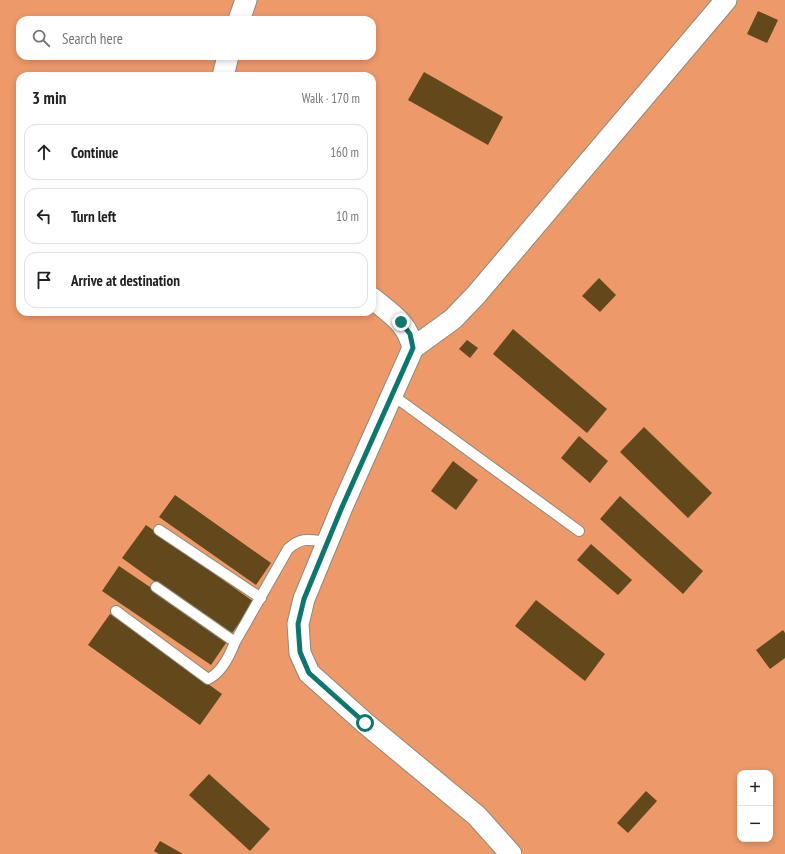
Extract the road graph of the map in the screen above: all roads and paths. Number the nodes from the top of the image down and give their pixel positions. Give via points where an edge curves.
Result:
1 (246, 0) edge
2 (726, 0) edge
3 (240, 16) edge
4 (227, 60) edge
5 (224, 72) edge
6 (376, 301) edge
7 (413, 348) junction
8 (391, 394) junction
9 (159, 530) dead end
10 (579, 531) dead end
11 (328, 542) junction
12 (156, 587) dead end
13 (261, 598) junction
14 (116, 611) dead end
15 (235, 642) junction
16 (511, 854) edge

1 - 3 street
2 - 7 street via 476,295 453,319
4 - 5 street
6 - 7 street via 401,322 410,334
7 - 8 street
8 - 10 lane
8 - 11 street
9 - 13 lane
11 - 13 lane via 304,539 296,542 288,549
11 - 16 street via 304,599 298,624 300,652 309,673 477,816
12 - 15 lane
13 - 15 lane
14 - 15 lane via 208,679 219,671

